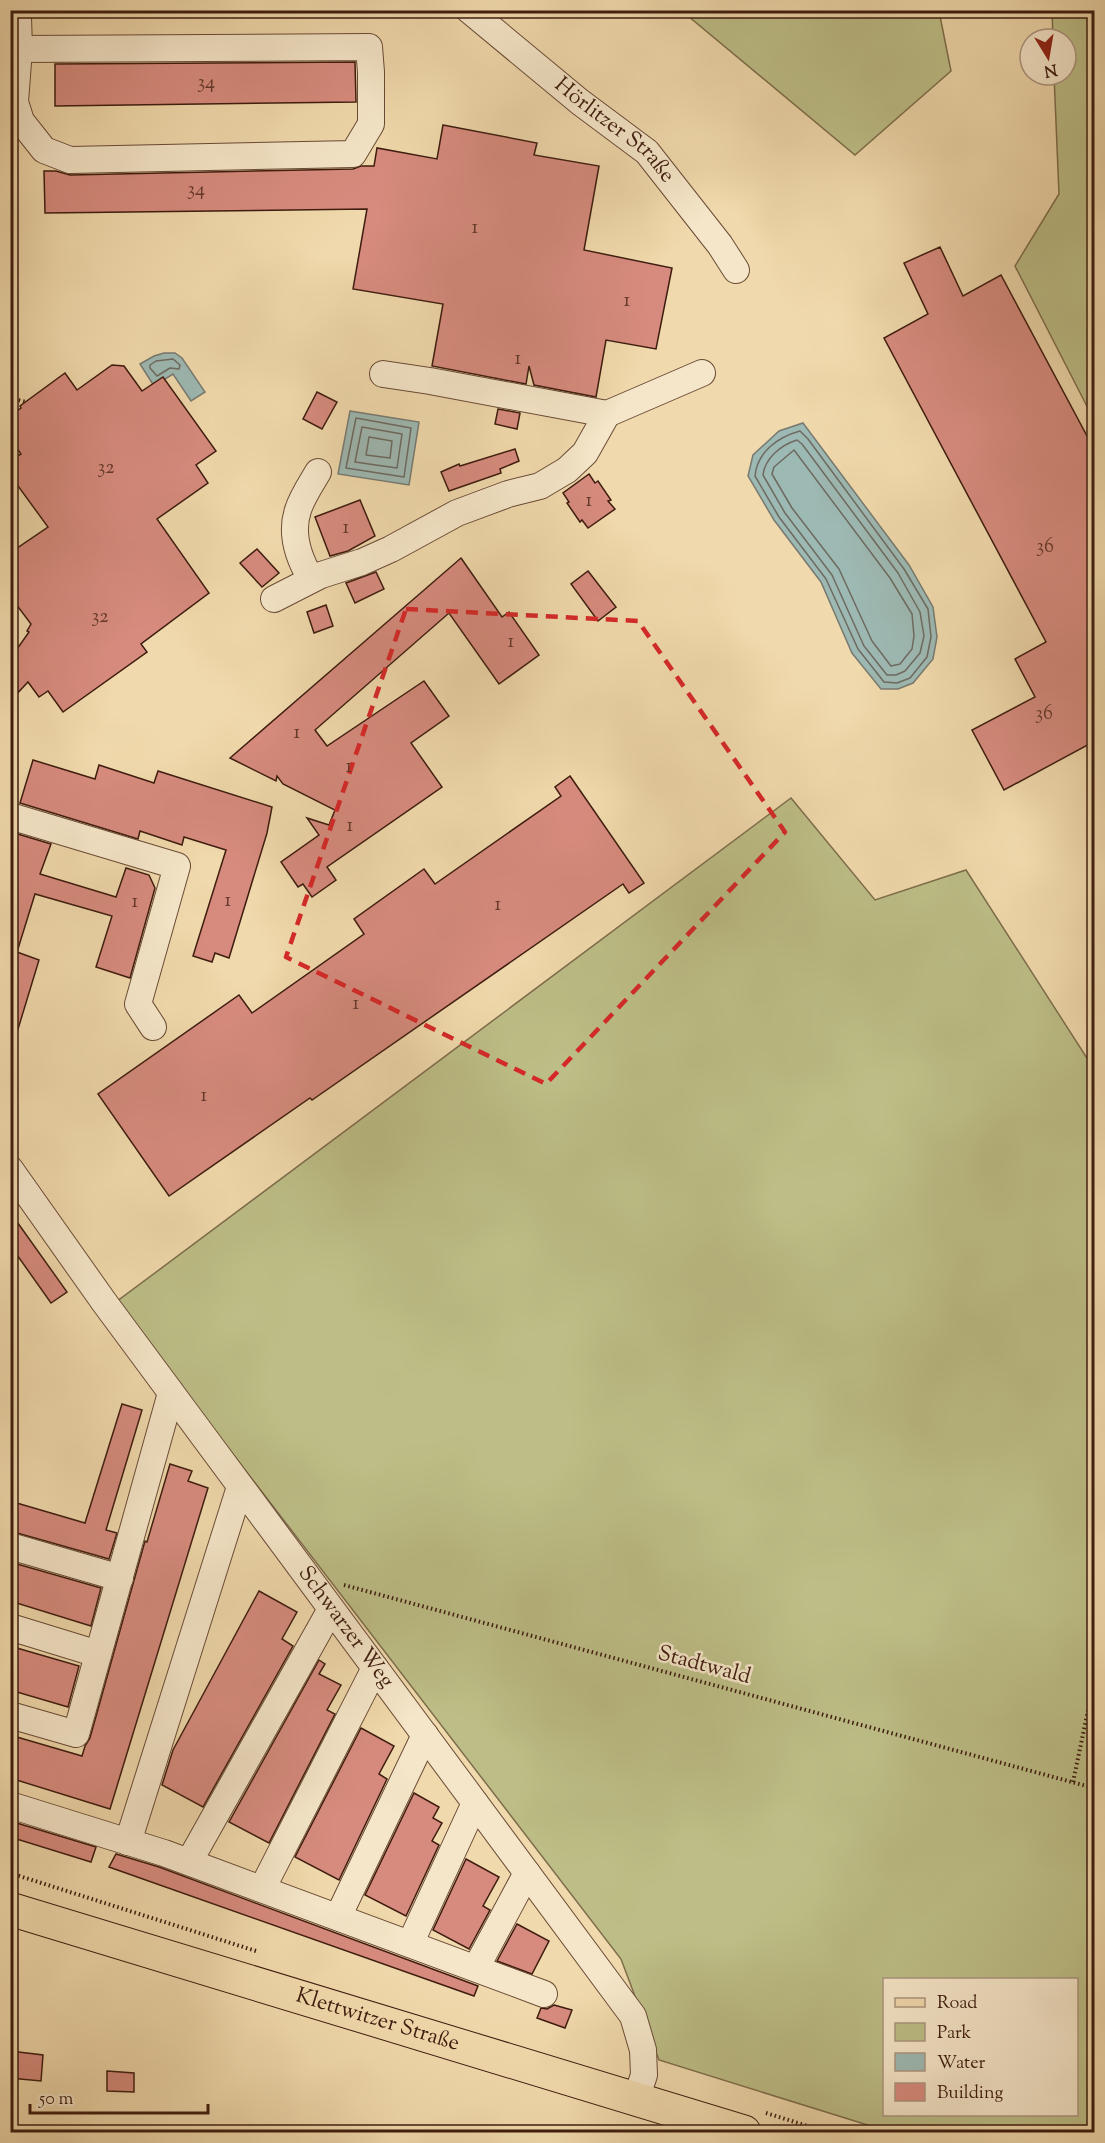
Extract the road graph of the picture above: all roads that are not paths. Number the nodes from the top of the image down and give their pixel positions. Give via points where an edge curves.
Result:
1 (16, 10) edge
2 (470, 10) edge
3 (19, 49) junction
4 (736, 270) dead end
5 (702, 373) dead end
6 (383, 374) dead end
7 (607, 414) junction
8 (318, 472) dead end
9 (311, 579) junction
10 (274, 599) dead end
11 (10, 816) edge
12 (153, 1028) dead end
13 (10, 1169) edge
14 (171, 1393) junction
15 (240, 1487) junction
16 (10, 1546) edge
17 (120, 1578) junction
18 (331, 1609) junction
19 (10, 1627) edge
20 (98, 1654) junction
21 (375, 1668) junction
22 (10, 1715) edge
23 (425, 1735) junction
24 (475, 1803) junction
25 (10, 1805) edge
26 (128, 1842) junction
27 (189, 1862) junction
28 (527, 1873) junction
29 (262, 1889) junction
30 (10, 1909) edge
31 (338, 1917) junction
32 (410, 1944) junction
33 (476, 1968) junction
34 (544, 1994) dead end
35 (636, 2099) junction
36 (744, 2133) edge

1 - 3 street
2 - 4 street, Hörlitzer Straße via 647,152
3 - 3 street via 15,102 21,122 44,150 70,160 353,154 371,124 369,47
5 - 7 street
6 - 7 street
7 - 9 street via 585,453 567,470 540,486 457,513 362,562
8 - 9 street via 298,511 295,529 301,562
9 - 10 street
11 - 12 street via 177,866 138,1004
13 - 14 street, Schwarzer Weg
14 - 15 street, Schwarzer Weg
14 - 17 street
15 - 18 street, Schwarzer Weg
15 - 26 street
16 - 17 street
17 - 20 street
18 - 21 street, Schwarzer Weg
18 - 27 street
19 - 20 street
20 - 22 street via 76,1734
21 - 23 street, Schwarzer Weg
21 - 29 street
23 - 24 street, Schwarzer Weg
23 - 31 street
24 - 28 street, Schwarzer Weg
24 - 32 street
25 - 26 street
26 - 27 street
27 - 29 street
28 - 33 street
28 - 35 street, Schwarzer Weg via 633,2016 644,2059 644,2075
29 - 31 street
30 - 35 main road, Klettwitzer Straße
31 - 32 street
32 - 33 street
33 - 34 street
35 - 36 main road, Klettwitzer Straße

